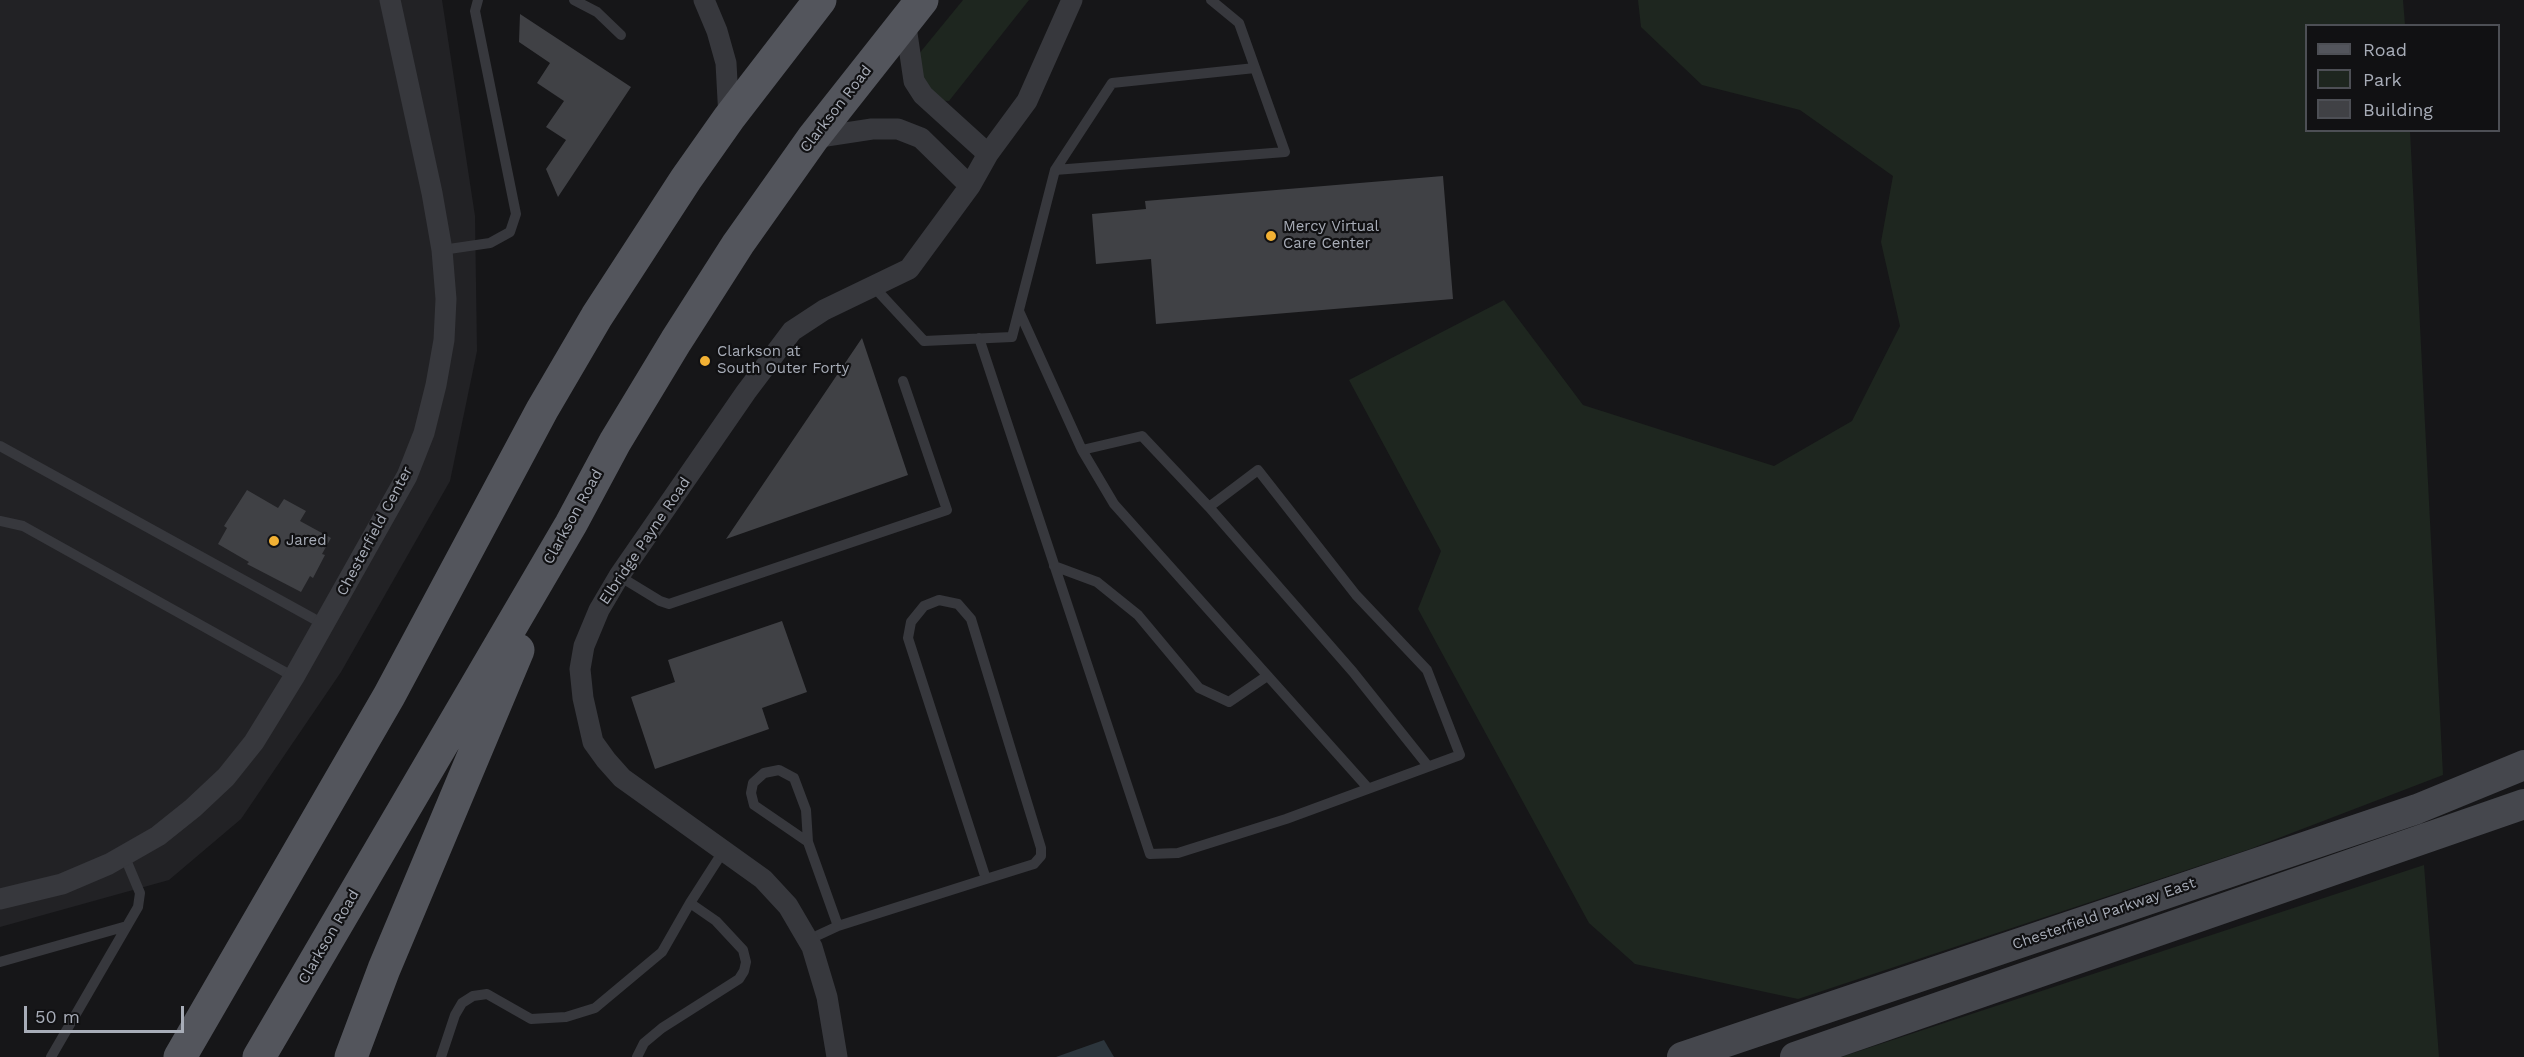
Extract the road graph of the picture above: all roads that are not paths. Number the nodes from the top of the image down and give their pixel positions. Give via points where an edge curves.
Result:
1 (390, 0) edge
2 (478, 0) edge
3 (574, 0) edge
4 (704, 0) edge
5 (820, 0) edge
6 (1072, 0) edge
7 (1211, 0) edge
8 (913, 10) edge
9 (621, 35) dead end
10 (1255, 68) junction
11 (729, 118) junction
12 (813, 138) junction
13 (988, 154) junction
14 (1054, 170) junction
15 (970, 186) junction
16 (442, 249) junction
17 (873, 286) junction
18 (1019, 311) junction
19 (979, 338) junction
20 (903, 381) dead end
21 (0, 446) edge
22 (1082, 450) junction
23 (1209, 507) junction
24 (0, 521) edge
25 (571, 524) junction
26 (1054, 566) junction
27 (619, 576) junction
28 (325, 625) junction
29 (1267, 676) junction
30 (294, 677) junction
31 (2524, 765) edge
32 (1428, 766) junction
33 (1368, 788) junction
34 (2524, 804) edge
35 (808, 843) junction
36 (724, 850) junction
37 (124, 855) junction
38 (986, 879) junction
39 (0, 899) edge
40 (690, 903) junction
41 (127, 926) junction
42 (838, 926) junction
43 (810, 939) junction
44 (0, 962) edge
45 (51, 1057) edge
46 (180, 1057) edge
47 (259, 1057) edge
48 (351, 1057) edge
49 (441, 1057) edge
50 (637, 1057) edge
51 (837, 1057) edge
52 (1682, 1057) edge
53 (1795, 1057) edge

1 - 16 street, Chesterfield Center
2 - 16 lane via 476,11 516,214 510,232 490,243
3 - 9 lane via 597,12
4 - 11 street via 726,63
5 - 11 main road
6 - 13 street, Elbridge Payne Road via 1027,101
7 - 10 lane via 1239,23
8 - 12 main road, Clarkson Road
8 - 13 street via 914,81 923,95
10 - 14 lane via 1112,83
10 - 14 lane via 1285,152
11 - 46 main road via 644,241 580,344 389,696
12 - 15 street via 898,129 921,138
12 - 25 main road, Clarkson Road via 676,341 615,441
13 - 15 street, Elbridge Payne Road
14 - 18 lane
15 - 17 street, Elbridge Payne Road via 909,268
16 - 28 street, Chesterfield Center via 444,340 424,433 407,476
17 - 19 lane via 924,340
17 - 27 street, Elbridge Payne Road via 792,331
18 - 19 lane via 1012,337
18 - 22 lane
19 - 26 lane
20 - 27 lane via 947,510 669,604
21 - 28 lane
22 - 23 lane via 1142,436
22 - 29 lane via 1114,504
23 - 32 lane via 1353,672
23 - 32 lane via 1258,470 1356,595 1427,670 1460,755
24 - 30 lane via 22,526
25 - 47 main road, Clarkson Road
25 - 48 main road via 388,958
26 - 29 lane via 1096,582 1138,615 1199,688 1229,702
26 - 33 lane via 1150,854 1178,853
27 - 36 street, Elbridge Payne Road via 599,610 584,646 580,669 593,742 622,778
28 - 30 street, Chesterfield Center
29 - 33 lane
30 - 37 street, Chesterfield Center via 254,742 226,777 158,836
31 - 52 street, Chesterfield Parkway East via 2417,809
32 - 33 lane
34 - 53 street
35 - 35 lane via 806,810 794,778 779,770 764,773 753,783 754,805
35 - 42 lane
36 - 40 lane
36 - 43 street, Elbridge Payne Road via 763,879 788,906
37 - 39 street, Chesterfield Center via 62,884
37 - 41 lane via 140,893 138,908
38 - 38 lane via 1034,864 1041,856 1041,848 972,619 958,604 939,600 924,606 911,622 908,638
38 - 42 lane
40 - 49 lane via 662,952 595,1008 566,1017 531,1019 487,994 473,996 462,1003 455,1015
40 - 50 lane via 716,921 743,950 744,971 739,979 662,1028 644,1043
41 - 44 lane
41 - 45 lane
42 - 43 lane
43 - 51 street, Elbridge Payne Road via 827,998

